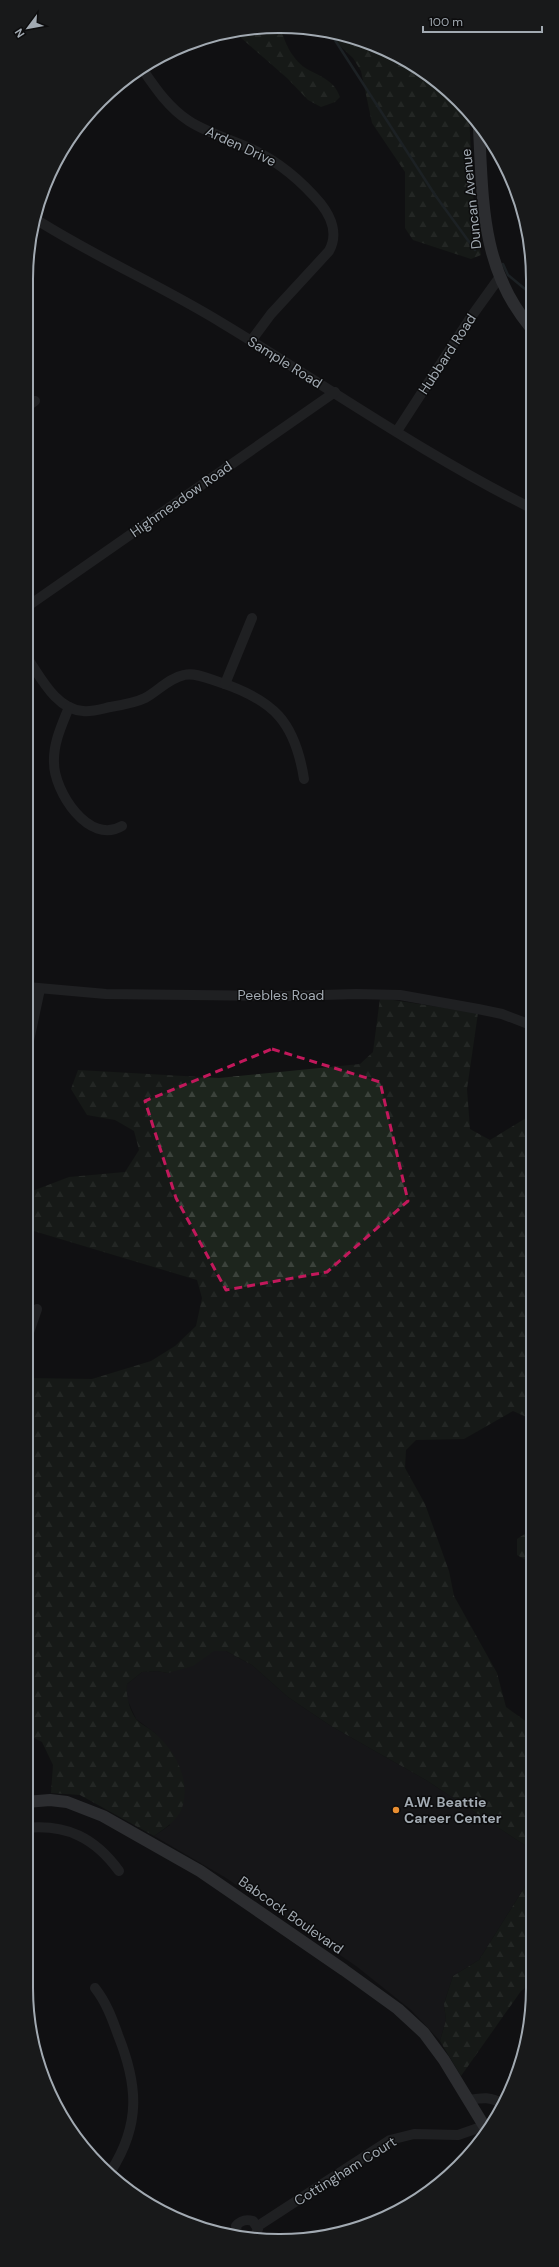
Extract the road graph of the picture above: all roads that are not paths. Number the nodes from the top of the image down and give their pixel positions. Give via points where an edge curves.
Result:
1 (145, 73) edge
2 (480, 136) edge
3 (40, 222) edge
4 (499, 278) junction
5 (526, 321) edge
6 (251, 340) junction
7 (335, 392) junction
8 (397, 431) junction
9 (526, 505) edge
10 (33, 603) edge
11 (252, 618) dead end
12 (33, 666) edge
13 (225, 684) junction
14 (69, 707) junction
15 (304, 779) dead end
16 (122, 826) dead end
17 (33, 988) edge
18 (40, 989) junction
19 (33, 1022) edge
20 (526, 1023) edge
21 (37, 1309) dead end
22 (33, 1321) edge
23 (33, 1802) edge
24 (33, 1827) edge
25 (119, 1871) dead end
26 (95, 1988) dead end
27 (468, 2100) junction
28 (499, 2101) edge
29 (484, 2125) edge
30 (481, 2128) edge
31 (111, 2168) edge
32 (258, 2226) junction
33 (237, 2230) edge
34 (258, 2233) edge

1 - 6 street, Arden Drive via 169,105 188,120 283,166 315,198 331,222 334,240 329,251 271,314
2 - 4 main road, Duncan Avenue via 486,226
3 - 6 street, Sample Road via 86,250
4 - 5 main road, Duncan Avenue
4 - 8 street, Hubbard Road
6 - 7 street, Sample Road
7 - 8 street, Sample Road
7 - 10 street, Highmeadow Road
8 - 9 street, Sample Road via 455,469
11 - 13 street
12 - 14 street via 55,696
13 - 14 street via 197,675 184,675 137,701 83,711
13 - 15 street via 245,691 264,702 285,723 298,746
14 - 16 street via 54,753 55,773 61,792 78,814 94,826 110,830
17 - 18 street, Peebles Road
18 - 19 street
18 - 20 street, Peebles Road via 106,994 400,995 502,1014
21 - 22 street
23 - 27 main road, Babcock Boulevard via 59,1801 91,1810 200,1871 235,1894 407,2016 437,2049
24 - 25 street via 46,1826 69,1830 102,1850
26 - 31 street via 105,2003 122,2045 134,2096 130,2130
27 - 28 street via 485,2098
27 - 29 main road, Babcock Boulevard
30 - 32 street, Cottingham Court via 458,2135 414,2134 390,2140
32 - 33 street via 253,2221 242,2221 236,2226
32 - 34 street

